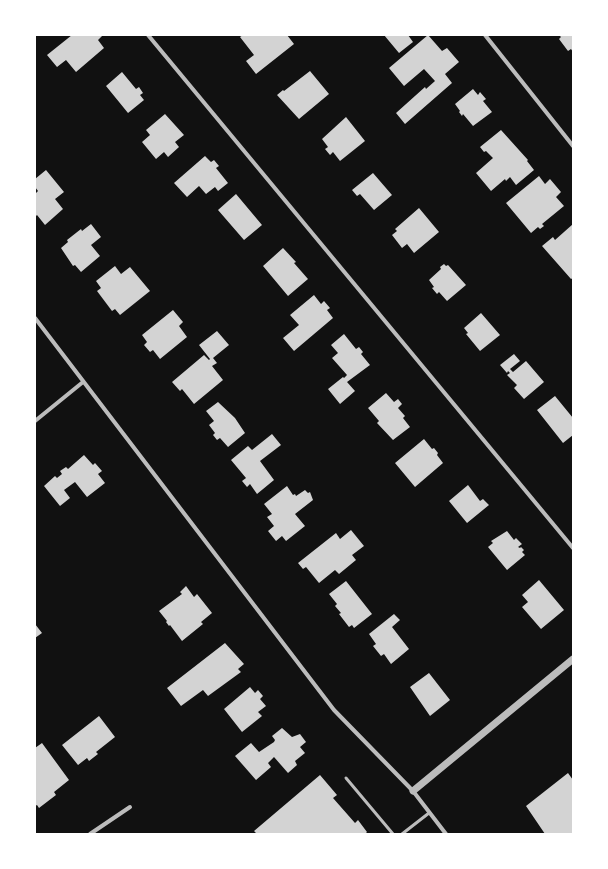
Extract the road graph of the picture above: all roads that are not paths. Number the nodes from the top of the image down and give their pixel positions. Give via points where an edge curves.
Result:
1 (148, 35) edge
2 (486, 35) edge
3 (573, 146) edge
4 (35, 318) edge
5 (83, 382) junction
6 (35, 422) edge
7 (573, 548) edge
8 (573, 659) edge
9 (346, 778) dead end
10 (413, 791) junction
11 (130, 807) dead end
12 (429, 813) junction
13 (90, 834) edge
14 (393, 834) edge
15 (402, 834) edge
16 (446, 834) edge

1 - 7 street
2 - 3 street
4 - 5 street
5 - 6 street
5 - 10 street via 334,710
8 - 10 street
9 - 14 lane
10 - 12 street
11 - 13 street
12 - 15 lane
12 - 16 street

